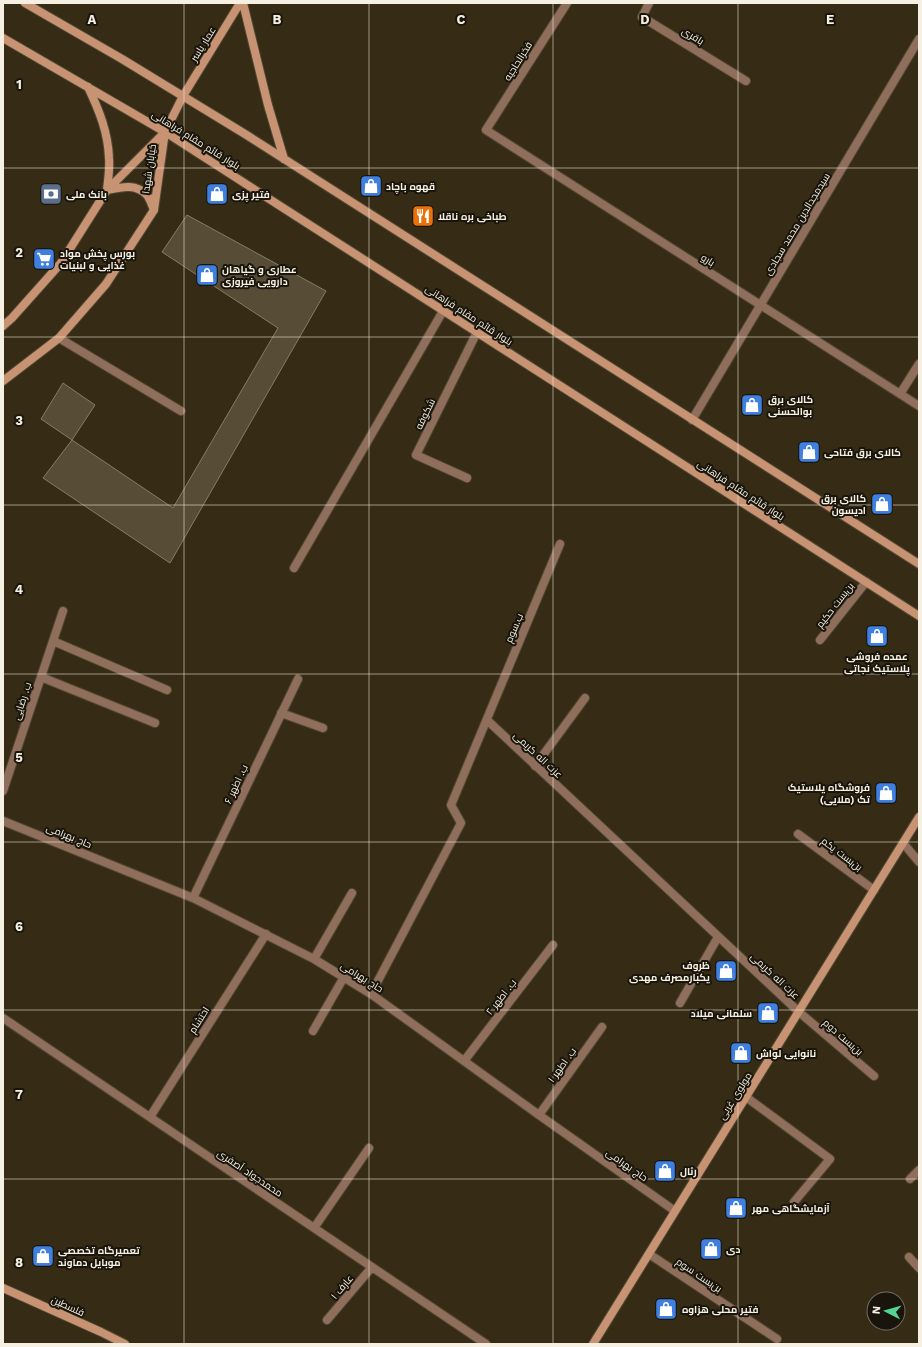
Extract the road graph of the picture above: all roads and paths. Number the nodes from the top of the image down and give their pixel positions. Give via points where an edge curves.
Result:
1 (25, 3) edge
2 (241, 3) edge
3 (567, 3) edge
4 (649, 3) edge
5 (3, 38) edge
6 (919, 39) edge
7 (746, 81) dead end
8 (88, 87) junction
9 (183, 96) junction
10 (486, 130) joint
11 (165, 132) junction
12 (284, 159) junction
13 (107, 190) junction
14 (154, 210) junction
15 (761, 305) junction
16 (443, 311) junction
17 (3, 317) edge
18 (12, 318) junction
19 (3, 326) edge
20 (477, 332) junction
21 (59, 338) junction
22 (919, 364) edge
23 (3, 381) edge
24 (900, 394) junction
25 (919, 406) edge
26 (181, 411) dead end
27 (692, 420) junction
28 (467, 478) dead end
29 (560, 544) dead end
30 (919, 564) edge
31 (294, 568) dead end
32 (866, 582) junction
33 (64, 611) dead end
34 (919, 616) edge
35 (820, 640) dead end
36 (53, 641) junction
37 (41, 676) junction
38 (298, 679) dead end
39 (167, 690) dead end
40 (585, 698) dead end
41 (281, 713) junction
42 (487, 720) junction
43 (155, 723) dead end
44 (323, 728) dead end
45 (535, 766) junction
46 (3, 791) edge
47 (919, 817) edge
48 (3, 821) edge
49 (798, 834) dead end
50 (903, 843) junction
51 (919, 862) edge
52 (874, 890) junction
53 (352, 893) dead end
54 (193, 898) junction
55 (266, 934) junction
56 (718, 937) junction
57 (553, 945) dead end
58 (314, 959) junction
59 (344, 977) junction
60 (371, 994) junction
61 (680, 1003) dead end
62 (799, 1012) junction
63 (3, 1018) edge
64 (602, 1027) dead end
65 (313, 1031) dead end
66 (464, 1061) junction
67 (874, 1076) dead end
68 (746, 1097) junction
69 (539, 1115) junction
70 (150, 1117) junction
71 (369, 1148) dead end
72 (919, 1170) edge
73 (910, 1179) dead end
74 (794, 1202) dead end
75 (676, 1212) junction
76 (314, 1228) junction
77 (649, 1254) junction
78 (909, 1257) dead end
79 (372, 1267) junction
80 (919, 1268) edge
81 (3, 1288) edge
82 (327, 1320) dead end
83 (777, 1339) dead end
84 (125, 1344) edge
85 (486, 1344) edge
86 (593, 1344) edge

1 - 9 main road
2 - 9 main road, عمار یاسر
2 - 12 main road
3 - 10 street, فخرالحاجیه
4 - 7 street, باقری via 642,16
5 - 8 main road, بلوار قائم مقام فراهانی
6 - 15 street, سیدمجدالدین محمد سجادی
8 - 11 main road, بلوار قائم مقام فراهانی
8 - 13 main road via 101,115 108,143
9 - 11 main road, عمار یاسر
9 - 12 main road
10 - 15 street, بارو
11 - 13 main road, خیابان شهدا
11 - 14 main road, خیابان شهدا
11 - 16 main road, بلوار قائم مقام فراهانی
12 - 27 main road
13 - 14 main road via 125,186 136,187 147,195
13 - 18 main road, خیابان شهدا via 61,263
14 - 21 main road, خیابان شهدا via 106,284
15 - 24 street, بارو
15 - 27 street, سیدمجدالدین محمد سجادی
16 - 20 main road, بلوار قائم مقام فراهانی
16 - 31 street
17 - 18 main road
18 - 19 main road, خیابان شهدا
20 - 28 street, شکوفه via 416,455
20 - 32 main road, بلوار قائم مقام فراهانی
21 - 23 main road, خیابان شهدا
21 - 26 street
22 - 24 street
24 - 25 street, بارو
27 - 30 main road
29 - 42 street, ب.سوم
32 - 34 main road, بلوار قائم مقام فراهانی
32 - 35 street, بن‌بست حکیم
33 - 36 street, ب. رضایی
36 - 37 street, ب. رضایی
36 - 39 street
37 - 43 street
37 - 46 street, ب. رضایی
38 - 41 street, ب. اطهر ۶
40 - 45 street
41 - 44 street
41 - 54 street, ب. اطهر ۶
42 - 45 street, عزت اله کریمی
42 - 60 street via 451,805 461,823
45 - 56 street, عزت اله کریمی
47 - 50 main road, مولوی غربی
48 - 54 street, حاج بهرامی
49 - 52 street, بن‌بست یکم
50 - 51 street
50 - 52 main road, مولوی غربی
52 - 62 main road, مولوی غربی
53 - 58 street
54 - 55 street, حاج بهرامی
55 - 58 street, حاج بهرامی
55 - 70 street, احتشام
56 - 61 street
56 - 62 street, عزت اله کریمی
57 - 66 street, ب. اطهر ۲
58 - 59 street, حاج بهرامی
59 - 60 street, حاج بهرامی
59 - 65 street
60 - 66 street, حاج بهرامی
62 - 67 street, بن‌بست دوم
62 - 68 main road, مولوی غربی
63 - 70 street, محمدجواد آصفری
64 - 69 street, ب. اطهر ۱
66 - 69 street, حاج بهرامی
68 - 74 street via 830,1159
68 - 75 main road, مولوی غربی
69 - 75 street, حاج بهرامی
70 - 76 street, محمدجواد آصفری
71 - 76 street
72 - 73 street
75 - 77 main road, مولوی غربی
76 - 79 street, محمدجواد آصفری
77 - 83 street, بن‌بست سوم
77 - 86 main road, مولوی غربی
78 - 80 street
79 - 82 street, عارف ۱
79 - 85 street, محمدجواد آصفری
81 - 84 main road, فلسطین

